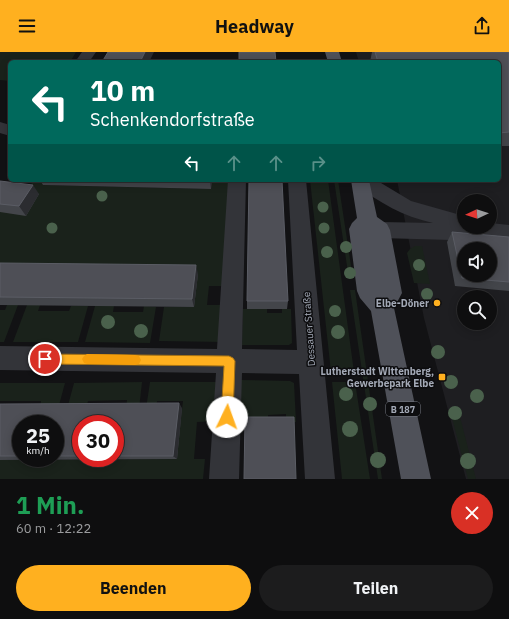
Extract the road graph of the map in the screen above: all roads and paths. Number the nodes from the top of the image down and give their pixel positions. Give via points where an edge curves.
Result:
1 (237, 182) edge
2 (297, 182) edge
3 (362, 182) edge
4 (364, 182) edge
5 (457, 222) edge
6 (374, 226) junction
7 (457, 231) edge
8 (497, 231) edge
9 (509, 233) edge
10 (0, 358) edge
11 (229, 361) junction
12 (311, 362) junction
13 (224, 479) edge
14 (320, 479) edge
15 (416, 479) edge

1 - 11 street
2 - 12 street, Dessauer Straße
3 - 6 main road, B 187
4 - 5 street via 407,208
6 - 7 street
6 - 15 main road, B 187 via 390,293 382,307
8 - 9 street
10 - 11 street
11 - 12 street
11 - 13 street
12 - 14 street, Dessauer Straße

